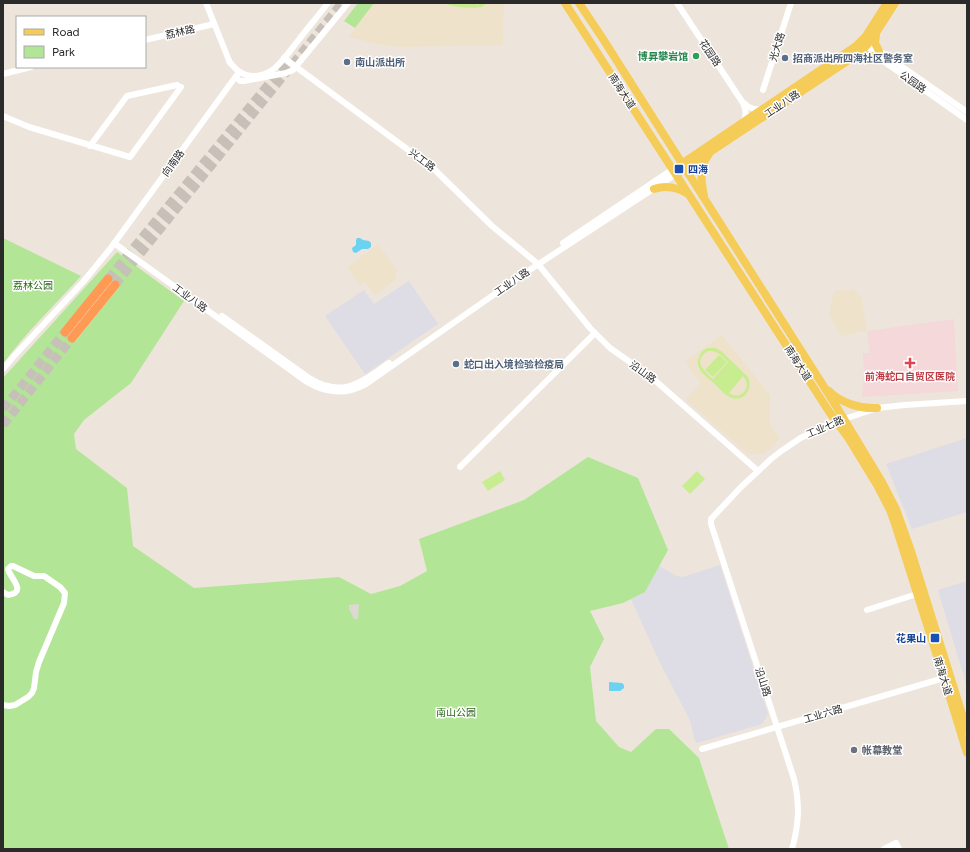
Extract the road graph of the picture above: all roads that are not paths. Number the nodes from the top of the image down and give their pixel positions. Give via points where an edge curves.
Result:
1 (206, 3) edge
2 (328, 3) edge
3 (348, 3) edge
4 (565, 3) edge
5 (579, 3) edge
6 (677, 3) edge
7 (791, 3) edge
8 (887, 3) edge
9 (895, 3) edge
10 (214, 24) junction
11 (876, 34) junction
12 (146, 40) edge
13 (864, 44) junction
14 (878, 54) junction
15 (854, 56) junction
16 (284, 58) junction
17 (27, 68) edge
18 (296, 68) junction
19 (3, 74) edge
20 (238, 75) junction
21 (763, 90) dead end
22 (743, 103) junction
23 (763, 109) junction
24 (967, 112) edge
25 (3, 116) edge
26 (967, 120) edge
27 (742, 124) junction
28 (90, 146) junction
29 (711, 152) junction
30 (683, 166) junction
31 (675, 172) junction
32 (654, 189) junction
33 (690, 196) junction
34 (706, 203) junction
35 (114, 244) junction
36 (537, 263) junction
37 (112, 282) tunnel mouth
38 (595, 333) junction
39 (68, 335) tunnel mouth
40 (3, 369) edge
41 (822, 385) junction
42 (967, 401) edge
43 (877, 408) junction
44 (840, 420) junction
45 (460, 467) dead end
46 (758, 471) junction
47 (712, 517) joint
48 (3, 592) edge
49 (918, 594) junction
50 (867, 610) dead end
51 (944, 678) junction
52 (3, 705) edge
53 (777, 727) junction
54 (965, 729) edge
55 (702, 749) dead end
56 (967, 754) edge
57 (792, 849) edge
58 (884, 849) edge
59 (899, 849) edge

1 - 10 street
2 - 16 street
3 - 18 street
4 - 31 main road, 南海大道
5 - 30 main road, 南海大道
6 - 22 street, 花园路
7 - 21 street, 光大路
8 - 13 main road, 工业八路
9 - 11 main road, 工业八路
10 - 12 street, 荔林路
10 - 20 street via 229,61
11 - 13 main road, 工业八路
11 - 14 main road
13 - 14 street, 公园路
13 - 15 main road, 工业八路
13 - 23 main road, 工业八路
14 - 15 main road
14 - 24 street, 公园路
14 - 26 street, 公园路
15 - 29 main road, 工业八路
16 - 18 street, 兴工路
16 - 20 street via 265,74
17 - 19 street
18 - 20 street via 286,73 244,81 240,80
18 - 36 street, 兴工路 via 434,169 496,230
20 - 35 street, 向南路
22 - 23 street via 752,109
22 - 27 street via 746,114
23 - 27 main road, 工业八路
25 - 28 street
27 - 30 main road, 工业八路
28 - 28 street via 130,157 179,86 127,96
29 - 30 main road, 工业八路
29 - 34 main road via 704,162 701,174
30 - 31 main road, 工业八路
30 - 34 main road, 南海大道
31 - 32 street, 工业八路
31 - 33 main road, 南海大道
31 - 36 street, 工业八路
32 - 33 main road via 667,186
32 - 36 street, 工业八路
33 - 44 main road, 南海大道
34 - 41 main road, 南海大道
35 - 36 street, 工业八路 via 309,378 321,385 336,388 356,385
35 - 40 street, 向南路 via 83,282
36 - 38 street, 沿山路
37 - 39 highway
38 - 45 street
38 - 46 street, 沿山路 via 610,348 650,376
41 - 43 main road via 850,404
41 - 44 main road, 南海大道
42 - 43 street, 工业七路
43 - 44 street, 工业七路
44 - 46 street, 工业七路 via 799,439
44 - 49 main road, 南海大道 via 884,498
44 - 54 main road, 南海大道 via 882,482 901,522
46 - 47 street, 工业七路
47 - 53 street, 沿山路 via 711,524
48 - 52 street via 8,596 17,590 18,586 8,569 13,566 34,576 44,576 65,593 64,603 39,662 32,693 15,705
49 - 50 street
49 - 51 main road, 南海大道
51 - 53 street, 工业六路
51 - 54 main road, 南海大道
53 - 55 street, 工业六路
53 - 57 street, 沿山路 via 794,779 798,805 798,823
54 - 56 main road, 南海大道
58 - 59 street via 896,843

